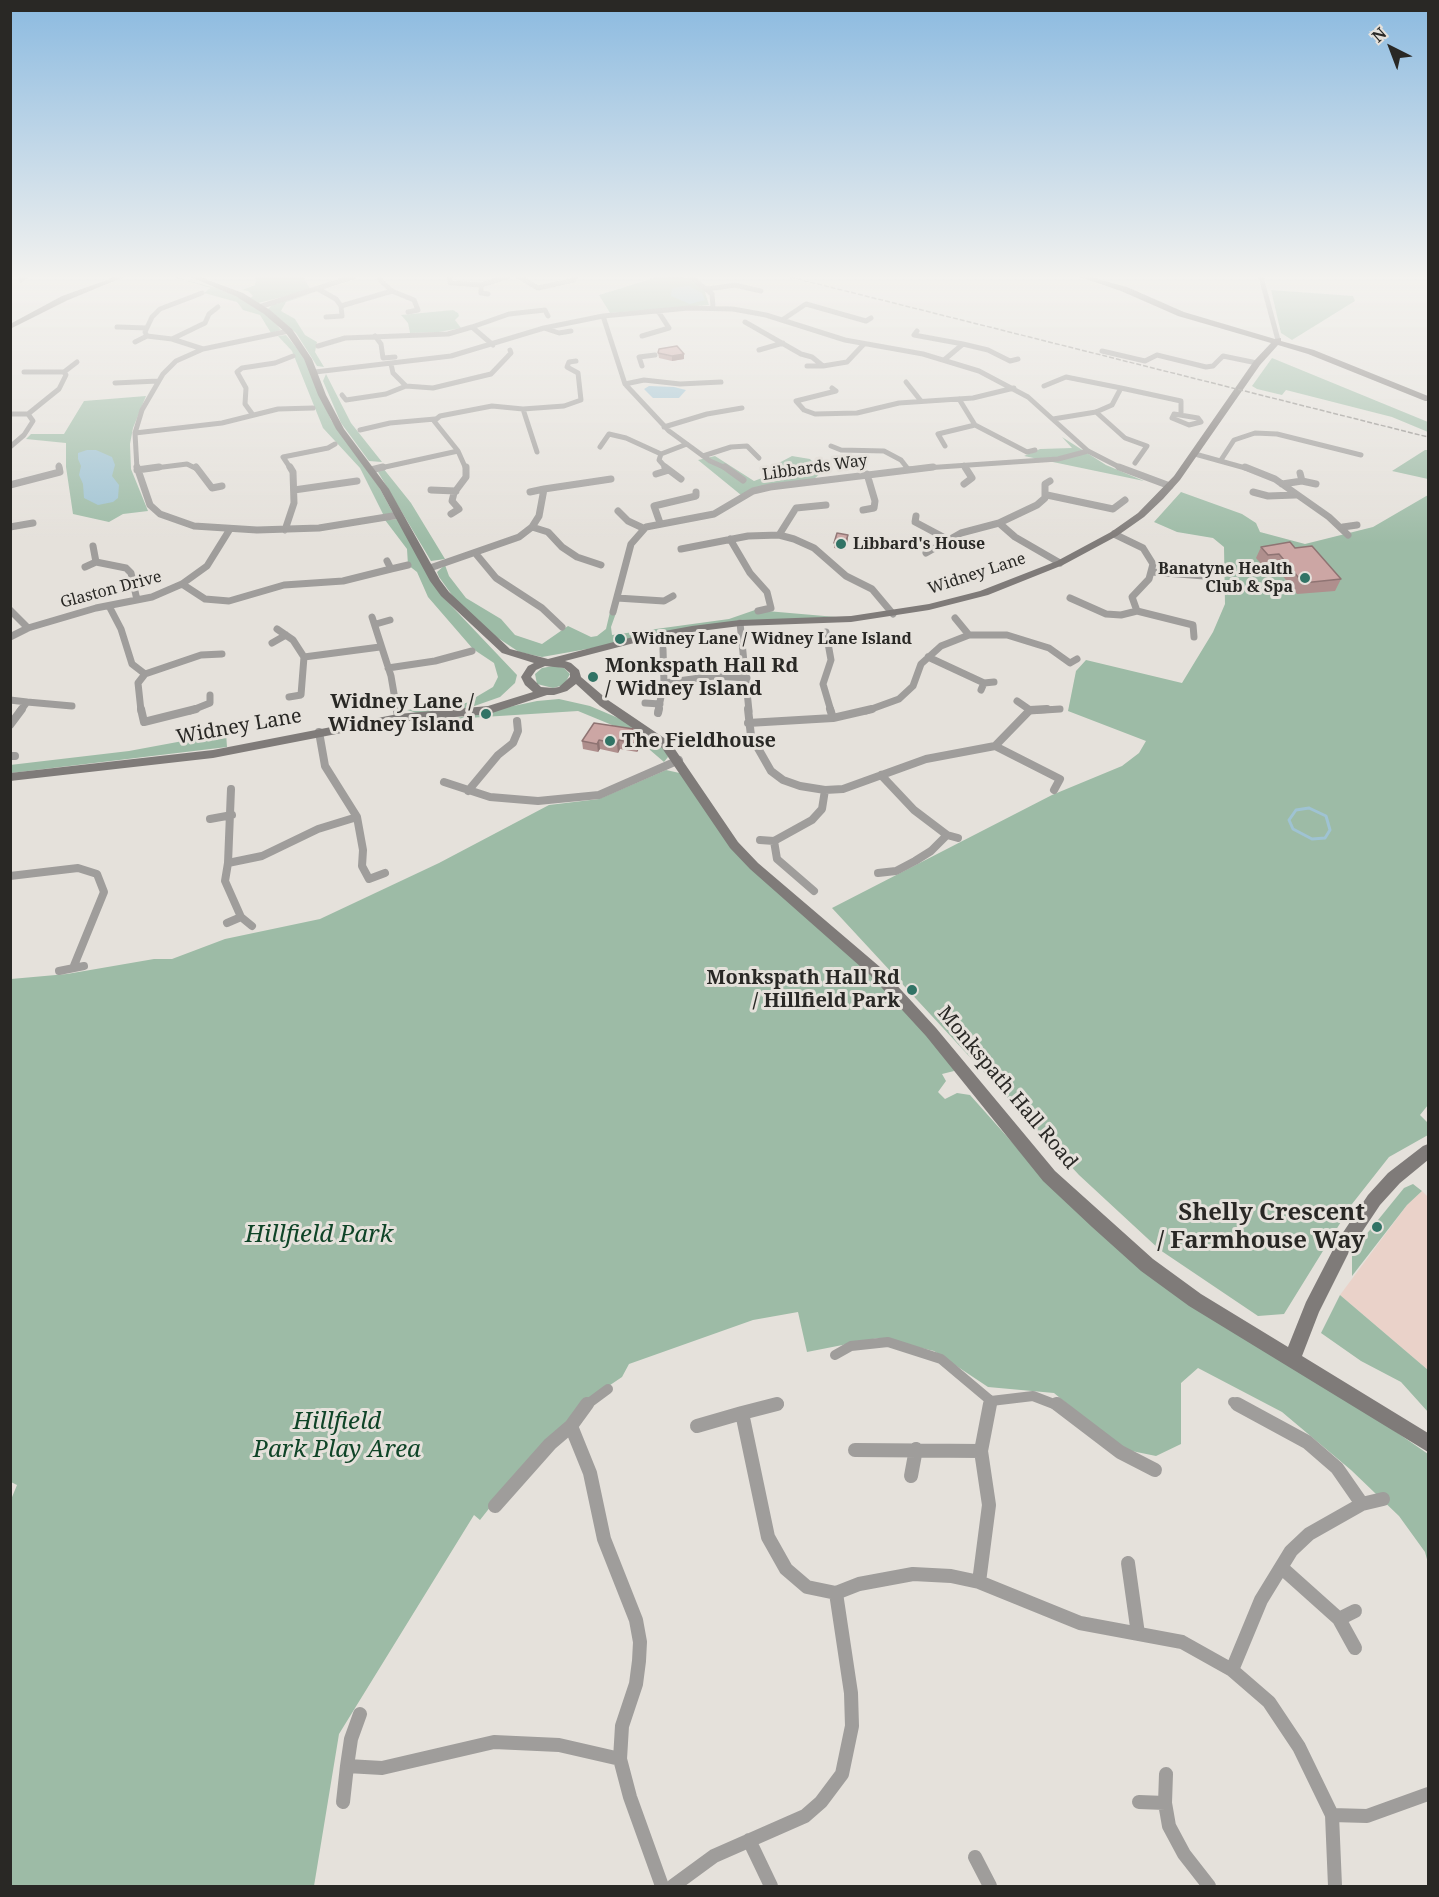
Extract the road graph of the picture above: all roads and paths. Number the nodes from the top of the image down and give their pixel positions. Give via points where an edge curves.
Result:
1 (72, 366) edge
2 (171, 366) edge
3 (257, 366) edge
4 (312, 366) edge
5 (376, 366) edge
6 (391, 366) edge
7 (499, 366) edge
8 (569, 366) joint
9 (619, 366) edge
10 (807, 366) dead end
11 (823, 366) edge
12 (962, 366) edge
13 (1255, 366) edge
14 (1341, 366) edge
15 (24, 372) dead end
16 (64, 372) junction
17 (315, 372) junction
18 (557, 372) dead end
19 (158, 381) junction
20 (721, 382) dead end
21 (1053, 382) junction
22 (115, 383) dead end
23 (625, 384) junction
24 (1061, 385) dead end
25 (406, 386) junction
26 (1044, 386) dead end
27 (899, 388) dead end
28 (1014, 388) junction
29 (1121, 388) junction
30 (837, 391) dead end
31 (1188, 398) dead end
32 (959, 399) junction
33 (1428, 399) edge
34 (581, 400) junction
35 (590, 401) dead end
36 (921, 401) junction
37 (1181, 401) junction
38 (338, 403) dead end
39 (314, 408) dead end
40 (742, 408) dead end
41 (523, 409) junction
42 (1096, 412) junction
43 (857, 413) junction
44 (10, 414) edge
45 (28, 414) junction
46 (1181, 414) dead end
47 (253, 415) junction
48 (435, 419) junction
49 (1053, 419) junction
50 (862, 421) dead end
51 (975, 425) junction
52 (664, 427) junction
53 (616, 429) dead end
54 (360, 430) dead end
55 (135, 433) junction
56 (609, 434) junction
57 (938, 434) junction
58 (930, 435) dead end
59 (687, 444) junction
60 (831, 446) dead end
61 (945, 446) dead end
62 (10, 447) edge
63 (533, 447) dead end
64 (600, 447) dead end
65 (279, 448) dead end
66 (332, 448) dead end
67 (1035, 450) dead end
68 (458, 451) junction
69 (1088, 451) junction
70 (661, 454) junction
71 (1195, 454) junction
72 (1361, 454) dead end
73 (703, 456) junction
74 (283, 457) junction
75 (759, 458) dead end
76 (1135, 458) dead end
77 (1221, 460) junction
78 (964, 465) junction
79 (908, 469) junction
80 (136, 470) junction
81 (371, 470) junction
82 (669, 470) junction
83 (61, 471) dead end
84 (1300, 473) dead end
85 (656, 474) dead end
86 (867, 474) junction
87 (972, 478) junction
88 (611, 479) dead end
89 (681, 479) dead end
90 (984, 479) dead end
91 (743, 480) dead end
92 (357, 481) dead end
93 (1302, 481) junction
94 (1035, 482) dead end
95 (964, 484) dead end
96 (1282, 484) junction
97 (1316, 484) dead end
98 (10, 485) edge
99 (222, 486) dead end
100 (1170, 486) junction
101 (544, 489) junction
102 (294, 490) junction
103 (431, 490) dead end
104 (456, 491) junction
105 (530, 492) dead end
106 (1253, 492) dead end
107 (1047, 495) junction
108 (1295, 495) junction
109 (706, 498) dead end
110 (1125, 500) dead end
111 (826, 504) dead end
112 (467, 507) dead end
113 (874, 508) junction
114 (1113, 509) junction
115 (459, 510) junction
116 (863, 510) dead end
117 (883, 512) dead end
118 (633, 513) dead end
119 (451, 514) dead end
120 (778, 514) dead end
121 (399, 515) junction
122 (789, 517) junction
123 (1109, 518) dead end
124 (33, 523) dead end
125 (660, 523) junction
126 (999, 523) junction
127 (905, 524) dead end
128 (1357, 525) dead end
129 (532, 527) junction
130 (16, 528) edge
131 (230, 528) junction
132 (643, 528) junction
133 (1343, 528) junction
134 (285, 530) junction
135 (1114, 534) junction
136 (779, 535) junction
137 (1348, 535) dead end
138 (692, 536) dead end
139 (730, 539) junction
140 (947, 539) junction
141 (696, 545) junction
142 (93, 546) dead end
143 (681, 549) dead end
144 (476, 554) junction
145 (926, 554) dead end
146 (387, 561) dead end
147 (96, 562) junction
148 (591, 563) junction
149 (1060, 563) junction
150 (408, 565) dead end
151 (601, 565) dead end
152 (85, 567) dead end
153 (391, 568) junction
154 (430, 568) junction
155 (584, 569) dead end
156 (1152, 572) junction
157 (1211, 582) dead end
158 (182, 584) junction
159 (673, 596) dead end
160 (617, 598) junction
161 (1070, 598) dead end
162 (137, 600) junction
163 (108, 606) junction
164 (771, 608) junction
165 (10, 610) edge
166 (758, 610) dead end
167 (782, 610) dead end
168 (1137, 611) junction
169 (613, 612) dead end
170 (893, 614) junction
171 (566, 616) dead end
172 (955, 618) dead end
173 (390, 620) dead end
174 (741, 623) junction
175 (28, 628) junction
176 (277, 629) dead end
177 (826, 632) dead end
178 (286, 635) junction
179 (969, 635) junction
180 (10, 637) edge
181 (1194, 637) dead end
182 (272, 643) dead end
183 (214, 647) dead end
184 (380, 647) junction
185 (450, 648) dead end
186 (604, 648) junction
187 (663, 649) dead end
188 (472, 651) dead end
189 (506, 651) junction
190 (222, 654) dead end
191 (210, 655) junction
192 (455, 656) junction
193 (304, 657) junction
194 (928, 657) junction
195 (547, 662) junction
196 (1070, 663) dead end
197 (388, 668) junction
198 (145, 674) junction
199 (575, 675) junction
200 (526, 678) junction
201 (747, 678) junction
202 (994, 682) dead end
203 (664, 683) junction
204 (549, 692) junction
205 (301, 695) junction
206 (289, 697) dead end
207 (10, 700) edge
208 (1017, 701) dead end
209 (27, 702) junction
210 (604, 703) junction
211 (645, 703) dead end
212 (305, 705) dead end
213 (72, 706) dead end
214 (220, 706) dead end
215 (1060, 709) dead end
216 (1030, 710) junction
217 (474, 711) junction
218 (398, 718) junction
219 (832, 718) junction
220 (517, 721) dead end
221 (144, 722) junction
222 (748, 723) junction
223 (10, 725) edge
224 (144, 732) dead end
225 (320, 732) junction
226 (995, 746) junction
227 (679, 760) junction
228 (881, 774) junction
229 (10, 777) edge
230 (444, 782) dead end
231 (231, 789) dead end
232 (825, 790) junction
233 (1054, 790) dead end
234 (468, 791) junction
235 (232, 815) junction
236 (357, 817) junction
237 (210, 819) dead end
238 (947, 836) junction
239 (958, 838) dead end
240 (760, 840) dead end
241 (774, 841) junction
242 (228, 863) junction
243 (385, 873) dead end
244 (878, 873) dead end
245 (10, 876) edge
246 (814, 891) dead end
247 (241, 917) junction
248 (226, 923) dead end
249 (252, 926) dead end
250 (84, 966) dead end
251 (73, 968) junction
252 (59, 971) dead end
253 (1428, 1151) edge
254 (835, 1355) dead end
255 (1292, 1359) junction
256 (608, 1389) dead end
257 (991, 1401) junction
258 (1233, 1402) dead end
259 (779, 1404) dead end
260 (742, 1413) junction
261 (571, 1426) junction
262 (697, 1426) dead end
263 (1428, 1443) edge
264 (916, 1449) junction
265 (855, 1450) dead end
266 (981, 1451) junction
267 (1155, 1470) dead end
268 (911, 1476) dead end
269 (1383, 1499) dead end
270 (1362, 1504) junction
271 (495, 1506) dead end
272 (1128, 1563) dead end
273 (1282, 1568) junction
274 (979, 1582) junction
275 (836, 1593) junction
276 (1355, 1611) dead end
277 (1339, 1619) junction
278 (1138, 1634) junction
279 (1355, 1648) dead end
280 (1232, 1670) junction
281 (360, 1714) dead end
282 (620, 1759) junction
283 (347, 1766) junction
284 (1166, 1774) dead end
285 (1428, 1794) edge
286 (343, 1802) dead end
287 (1139, 1802) dead end
288 (1165, 1803) junction
289 (1332, 1815) junction
290 (749, 1840) junction
291 (975, 1857) dead end
292 (662, 1887) edge
293 (673, 1887) edge
294 (771, 1887) edge
295 (990, 1887) edge
296 (1209, 1887) edge
297 (1335, 1887) edge

1 - 16 street
2 - 19 street
3 - 47 street via 237,372 246,388 245,404
4 - 17 street
5 - 17 street
6 - 25 street via 393,374
7 - 25 street via 494,375 434,388
8 - 18 street
8 - 34 street via 578,373
9 - 23 street
10 - 11 street
12 - 28 street
13 - 71 street, Widney Lane
14 - 33 street
15 - 16 street
16 - 45 street via 65,382 59,389
17 - 81 street via 340,429
19 - 22 street via 129,379
19 - 55 street
20 - 23 street via 680,384 644,380
21 - 24 street
21 - 26 street
21 - 29 street via 1066,377
23 - 52 street
25 - 38 street via 393,392 344,397
27 - 36 street via 907,384
28 - 32 street
28 - 49 street
29 - 37 street
29 - 42 street via 1112,405
30 - 43 street via 794,399 804,410 815,414
31 - 37 street
32 - 36 street
32 - 51 street
34 - 35 street
34 - 41 street via 564,406
36 - 43 street
37 - 46 street
39 - 47 street via 299,413 278,409
40 - 52 street
41 - 48 street via 492,406
41 - 63 street
42 - 49 street
42 - 76 street via 1125,438 1149,444
43 - 50 street
44 - 45 street
45 - 62 street via 33,421 28,431
47 - 55 street via 183,429
48 - 54 street
48 - 68 street
49 - 69 street
51 - 57 street
51 - 67 street via 1025,453
52 - 59 street
53 - 56 street
55 - 80 street
56 - 64 street
56 - 70 street
57 - 58 street
57 - 61 street
59 - 70 street
59 - 73 street
60 - 79 street via 841,452 884,451
65 - 74 street
66 - 74 street
68 - 81 street
68 - 104 street via 466,464 466,477
69 - 78 street, Libbards Way via 1058,459
69 - 100 street
70 - 82 street via 659,460
71 - 77 street
71 - 100 street, Widney Lane
72 - 77 street via 1277,434 1255,433 1234,440
73 - 75 street via 748,443
73 - 91 street
74 - 102 street via 293,472
77 - 96 street via 1255,470
78 - 79 street, Libbards Way
78 - 87 street
79 - 86 street, Libbards Way
80 - 99 street via 187,464 195,466 210,491
80 - 131 street via 144,494 160,514 194,526
81 - 121 street
82 - 85 street
82 - 89 street
83 - 98 street
84 - 93 street
86 - 113 street via 875,494
86 - 125 street, Libbards Way via 760,489 714,514
87 - 90 street
87 - 95 street
88 - 101 street
92 - 102 street via 340,487
93 - 96 street
93 - 97 street
94 - 107 street via 1048,482
96 - 108 street
100 - 135 street, Widney Lane via 1141,515
101 - 105 street
101 - 129 street via 542,508
102 - 134 street
103 - 104 street
104 - 115 street via 452,501
106 - 108 street via 1268,498
107 - 114 street
107 - 126 street via 1037,505
108 - 133 street
109 - 125 street via 696,494 654,506
110 - 114 street
111 - 122 street via 799,506
112 - 115 street
113 - 116 street
113 - 117 street
114 - 123 street
115 - 119 street
118 - 132 street via 620,513
120 - 122 street
121 - 134 street
121 - 154 street
122 - 136 street
124 - 130 street
125 - 132 street, Libbards Way
126 - 140 street
126 - 149 street
127 - 140 street via 916,519
128 - 133 street
129 - 144 street via 506,544
129 - 148 street via 548,532 562,547
131 - 134 street
131 - 158 street, Glaston Drive via 207,566
132 - 160 street via 632,544
133 - 137 street
135 - 149 street, Widney Lane
135 - 156 street via 1143,548 1150,556
136 - 139 street
136 - 170 street via 806,543 837,570 872,589
138 - 141 street
139 - 141 street
139 - 164 street via 750,573 767,592
140 - 145 street
141 - 143 street
142 - 147 street
144 - 154 street
144 - 171 street via 502,583 560,624
146 - 153 street
147 - 152 street
147 - 162 street via 126,568 132,573
148 - 151 street
148 - 155 street
149 - 170 street, Widney Lane via 984,593
150 - 153 street
153 - 158 street via 343,580 284,585 229,602 205,599
154 - 189 street via 435,581 454,604
156 - 157 street via 1206,573
156 - 168 street via 1132,597
158 - 162 street, Glaston Drive
159 - 160 street via 665,604
160 - 169 street
161 - 168 street via 1080,607 1106,614
162 - 163 street, Glaston Drive
163 - 175 street, Glaston Drive
163 - 198 street via 121,629 132,664
164 - 166 street
164 - 167 street
165 - 175 street
168 - 181 street via 1196,624
170 - 174 street, Widney Lane
172 - 179 street
173 - 184 street via 374,620
174 - 186 street, Widney Lane via 663,634
174 - 201 street
175 - 180 street, Glaston Drive
176 - 178 street
177 - 219 street via 831,660 824,684
178 - 182 street
178 - 193 street via 301,648
179 - 194 street via 941,645
179 - 196 street via 1023,639 1049,648
183 - 191 street
184 - 193 street
184 - 197 street
185 - 192 street
186 - 195 street, Widney Lane
186 - 199 street, Widney Lane via 583,662
187 - 203 street
188 - 192 street
189 - 195 street
189 - 200 street
190 - 191 street
191 - 198 street via 191,657
192 - 197 street
193 - 205 street
194 - 202 street via 983,686
194 - 219 street via 921,664 913,686 899,699 859,714
195 - 199 street via 567,665
195 - 200 street via 532,668
197 - 218 street
198 - 221 street via 138,684
199 - 204 street via 568,687
199 - 210 street, Monkspath Hall Road
200 - 204 street via 533,687
200 - 217 street, Widney Lane via 517,692 504,701
201 - 203 street via 714,676
201 - 222 street
203 - 211 street via 659,709
204 - 210 street, Monkspath Hall Road via 577,694
204 - 217 street, Widney Lane
205 - 206 street
205 - 212 street
207 - 209 street
208 - 216 street
209 - 213 street
209 - 223 street
210 - 227 street, Monkspath Hall Road via 651,732
214 - 221 street via 210,699 198,709
215 - 216 street
216 - 226 street
217 - 218 street, Widney Lane
218 - 225 street, Widney Lane
219 - 222 street
220 - 234 street via 513,743
221 - 224 street
222 - 232 street via 756,748 771,771 800,786
225 - 229 street, Widney Lane via 213,754
225 - 236 street via 325,766
226 - 228 street via 926,759
226 - 233 street via 1060,778
227 - 234 street via 598,795 524,802
227 - 255 street, Monkspath Hall Road via 734,845 875,971 931,1032 1049,1176 1147,1265
228 - 232 street via 843,789
228 - 238 street via 914,810
230 - 234 street
231 - 235 street
232 - 241 street via 822,809 812,820
235 - 237 street
235 - 242 street
236 - 242 street via 318,829 262,856
236 - 243 street via 365,881
238 - 239 street
238 - 244 street via 915,861 896,871
240 - 241 street
241 - 246 street via 777,859
242 - 247 street via 225,880
245 - 251 street via 78,868 97,873 104,892
247 - 248 street
247 - 249 street
250 - 251 street
251 - 252 street
253 - 255 street via 1374,1200 1344,1245 1316,1299
254 - 257 street via 851,1346 888,1342 941,1359
255 - 263 street, Monkspath Hall Road
256 - 261 street via 583,1407
257 - 266 street
257 - 267 street via 1033,1396 1055,1403 1120,1452
258 - 270 street via 1307,1442 1348,1481
259 - 260 street
260 - 262 street
260 - 275 street via 768,1537 786,1569 807,1587
261 - 271 street
261 - 282 street via 590,1473 604,1539 636,1620 640,1642 636,1684 622,1726
264 - 265 street
264 - 266 street
264 - 268 street
266 - 274 street via 989,1505
269 - 270 street
270 - 273 street via 1309,1534 1291,1551
272 - 278 street
273 - 277 street
273 - 280 street via 1261,1600
274 - 275 street via 913,1574 859,1584
274 - 278 street via 1080,1623
275 - 290 street via 851,1693 852,1726 842,1774 805,1816
276 - 277 street
277 - 279 street
278 - 280 street via 1182,1642
280 - 289 street via 1269,1702 1299,1747
281 - 283 street
282 - 283 street via 559,1745 494,1742 382,1768
282 - 292 street
283 - 286 street
284 - 288 street
285 - 289 street via 1367,1816
287 - 288 street
288 - 296 street via 1169,1826
289 - 297 street
290 - 293 street via 714,1856
290 - 294 street
291 - 295 street

